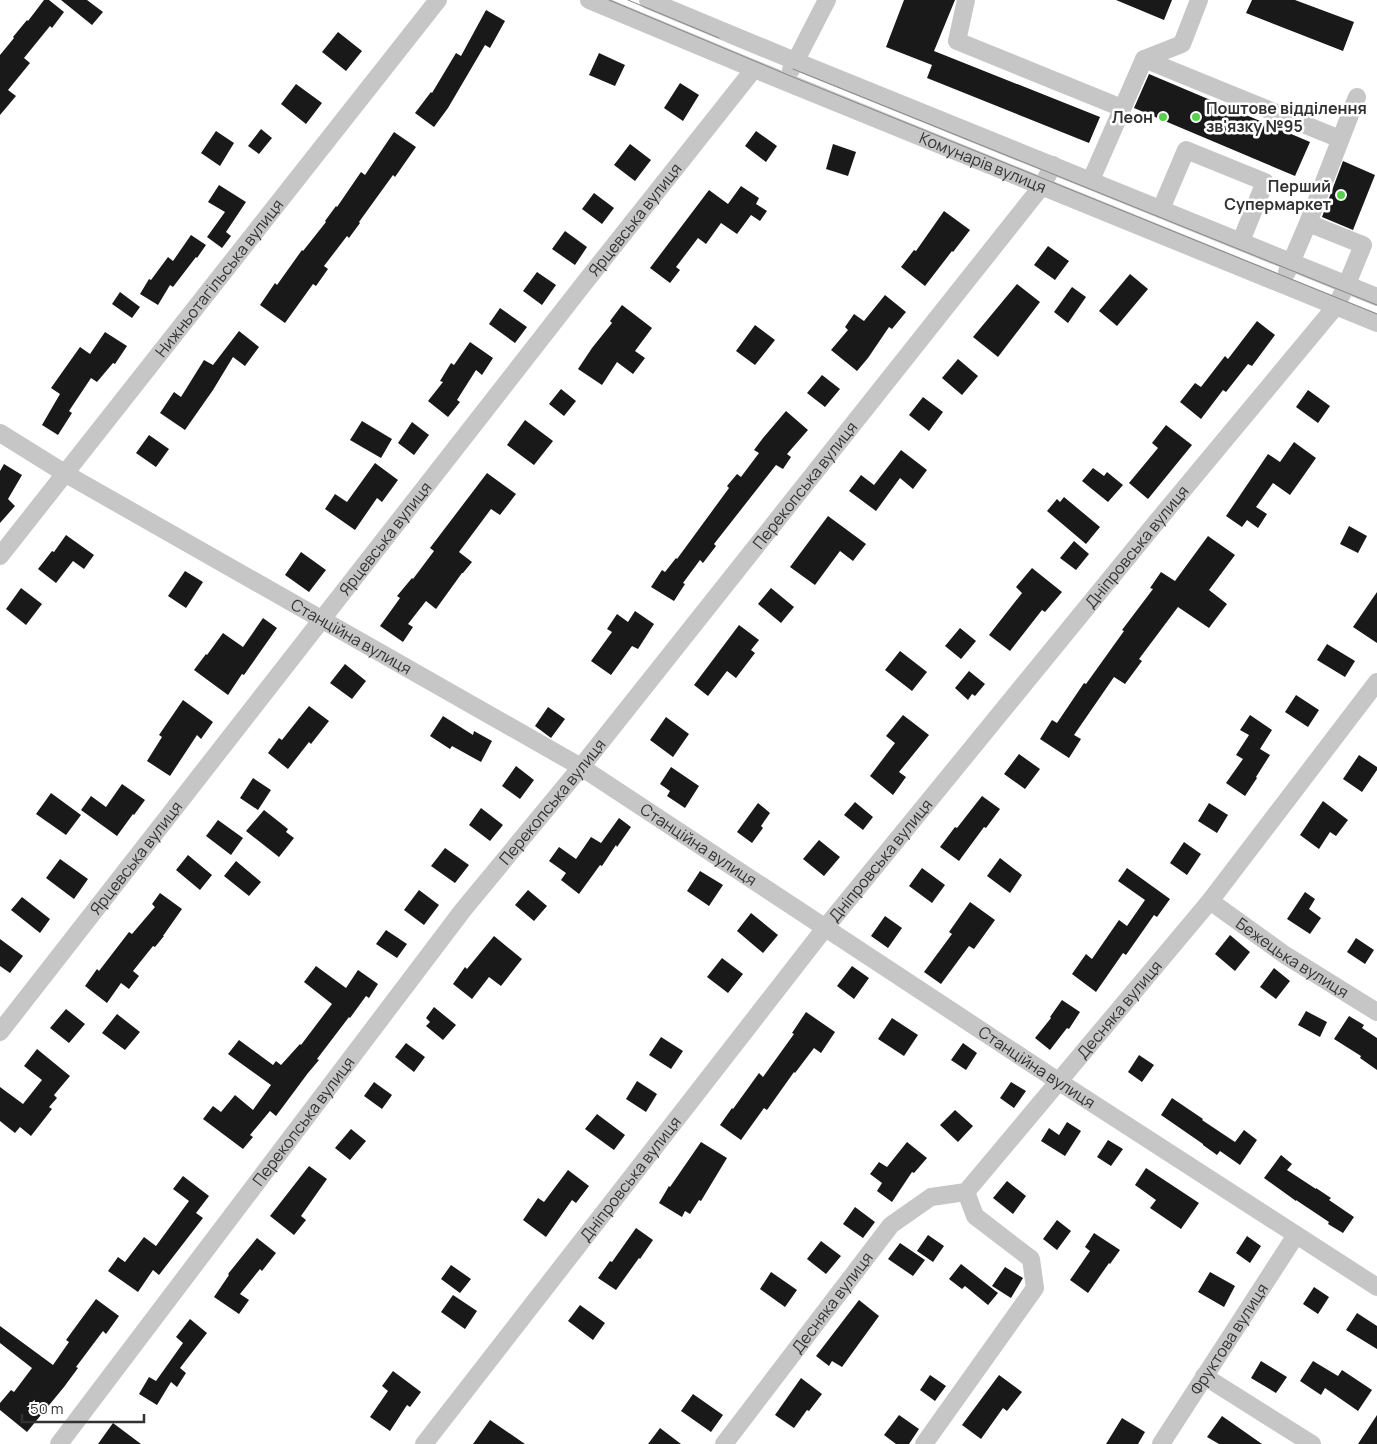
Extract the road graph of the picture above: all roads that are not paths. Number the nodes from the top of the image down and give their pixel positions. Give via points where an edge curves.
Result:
1 (438, 0) edge
2 (589, 0) edge
3 (648, 0) edge
4 (827, 0) edge
5 (966, 0) edge
6 (1199, 0) edge
7 (1144, 59) junction
8 (795, 61) junction
9 (754, 69) junction
10 (785, 82) junction
11 (1357, 97) dead end
12 (1122, 108) junction
13 (1340, 139) junction
14 (1053, 165) junction
15 (1090, 180) junction
16 (1042, 186) junction
17 (1162, 209) junction
18 (1308, 223) junction
19 (1241, 241) junction
20 (1292, 262) junction
21 (1282, 284) junction
22 (1347, 284) junction
23 (1377, 297) edge
24 (1336, 306) junction
25 (1377, 323) edge
26 (0, 433) edge
27 (66, 474) junction
28 (0, 556) edge
29 (323, 619) junction
30 (1377, 682) edge
31 (581, 767) junction
32 (1210, 900) junction
33 (825, 928) junction
34 (1377, 1012) edge
35 (0, 1032) edge
36 (1058, 1081) junction
37 (966, 1192) junction
38 (1296, 1235) junction
39 (1377, 1287) edge
40 (1204, 1376) junction
41 (60, 1444) edge
42 (424, 1444) edge
43 (724, 1444) edge
44 (924, 1444) edge
45 (1161, 1444) edge
46 (1312, 1444) edge

1 - 27 street, Нижньотагільська вулиця
2 - 9 street, Комунарів вулиця
3 - 8 street, Комунарів вулиця
4 - 8 street
5 - 12 street via 957,41
6 - 7 street via 1182,44
7 - 12 street
7 - 13 street
8 - 10 street
8 - 14 street, Комунарів вулиця
9 - 10 street, Комунарів вулиця
9 - 29 street, Ярцевська вулиця
10 - 16 street, Комунарів вулиця
11 - 13 street
12 - 15 street
13 - 18 street
14 - 15 street, Комунарів вулиця
14 - 16 street, Перекопська вулиця
15 - 17 street, Комунарів вулиця
16 - 21 street, Комунарів вулиця
16 - 31 street, Перекопська вулиця
17 - 19 street, Комунарів вулиця
17 - 19 street via 1186,150 1265,182
18 - 20 street
18 - 22 street, Дніпровська вулиця via 1363,244
19 - 20 street, Комунарів вулиця
20 - 21 street
20 - 22 street, Комунарів вулиця
21 - 24 street, Комунарів вулиця
22 - 23 street, Комунарів вулиця
22 - 24 street, Дніпровська вулиця
24 - 25 street, Комунарів вулиця
24 - 33 street, Дніпровська вулиця
26 - 27 street, Станційна вулиця
27 - 28 street, Нижньотагільська вулиця
27 - 29 street, Станційна вулиця
29 - 31 street, Станційна вулиця
29 - 35 street, Ярцевська вулиця
30 - 32 street, Десняка вулиця
31 - 33 street, Станційна вулиця
31 - 41 street, Перекопська вулиця via 463,910
32 - 34 street, Бежецька вулиця via 1285,955
32 - 36 street, Десняка вулиця
33 - 36 street, Станційна вулиця
33 - 42 street, Дніпровська вулиця
36 - 37 street, Десняка вулиця
36 - 38 street, Станційна вулиця
37 - 43 street, Десняка вулиця via 931,1196 891,1225
37 - 44 street via 975,1216 1032,1259 1035,1288
38 - 39 street, Станційна вулиця
38 - 40 street, Фруктова вулиця
40 - 45 street, Фруктова вулиця
40 - 46 street

